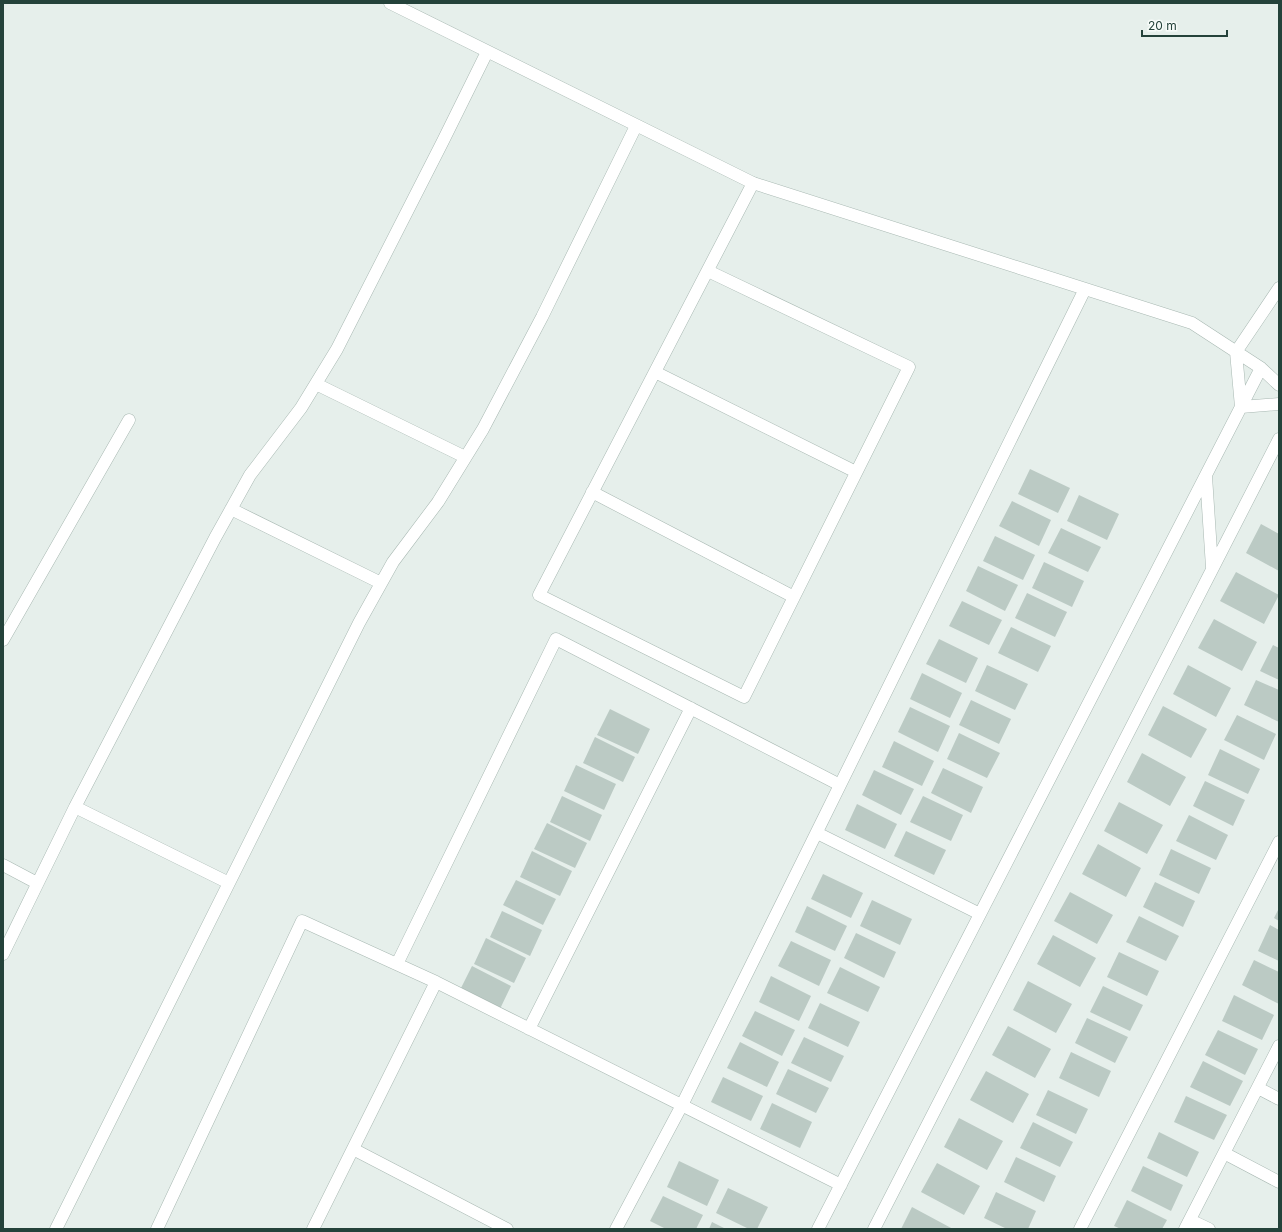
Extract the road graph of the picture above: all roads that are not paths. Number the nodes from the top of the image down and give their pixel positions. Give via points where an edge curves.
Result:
1 (390, 3) edge
2 (487, 52) junction
3 (636, 126) junction
4 (753, 183) junction
5 (708, 271) junction
6 (1279, 288) edge
7 (1085, 289) junction
8 (1236, 352) junction
9 (1261, 368) junction
10 (655, 372) junction
11 (316, 384) junction
12 (1279, 386) edge
13 (1279, 404) edge
14 (1241, 407) junction
15 (129, 420) dead end
16 (1279, 439) edge
17 (465, 457) junction
18 (856, 472) junction
19 (1206, 476) junction
20 (592, 492) junction
21 (231, 509) junction
22 (1212, 569) junction
23 (381, 583) junction
24 (794, 597) junction
25 (3, 640) edge
26 (691, 708) junction
27 (840, 785) junction
28 (75, 807) junction
29 (817, 833) junction
30 (1279, 842) edge
31 (3, 865) edge
32 (229, 883) junction
33 (37, 884) junction
34 (980, 914) junction
35 (3, 954) edge
36 (397, 964) junction
37 (436, 982) junction
38 (529, 1029) junction
39 (1279, 1046) edge
40 (1258, 1088) junction
41 (1279, 1098) edge
42 (682, 1105) junction
43 (352, 1149) junction
44 (1224, 1153) junction
45 (1279, 1182) edge
46 (841, 1185) junction
47 (1188, 1224) edge
48 (56, 1229) edge
49 (157, 1229) edge
50 (312, 1229) edge
51 (507, 1229) edge
52 (616, 1229) edge
53 (818, 1229) edge
54 (874, 1229) edge
55 (1080, 1229) edge
56 (1209, 1229) edge

1 - 2 street
2 - 3 street
2 - 11 street via 340,342
3 - 4 street
3 - 17 street via 542,317
4 - 5 street
4 - 7 street
5 - 10 street
5 - 18 street via 909,367
6 - 8 street
7 - 8 street via 1192,323
7 - 27 street
8 - 9 street
8 - 14 street
9 - 12 street
9 - 14 street
10 - 18 street
10 - 20 street
11 - 17 street
11 - 21 street via 250,475
13 - 14 street
14 - 19 street
15 - 25 street
16 - 22 street
17 - 23 street via 438,502 393,562
18 - 24 street
19 - 22 street
19 - 34 street
20 - 24 street
20 - 24 street via 539,595 744,697
21 - 23 street
21 - 28 street
22 - 54 street
23 - 32 street
26 - 27 street
26 - 36 street via 556,639
26 - 38 street
27 - 29 street
28 - 32 street
28 - 33 street
29 - 34 street
29 - 42 street
30 - 55 street
31 - 33 street
32 - 48 street
33 - 35 street
34 - 46 street
36 - 37 street
36 - 49 street via 302,921
37 - 38 street
37 - 43 street
38 - 42 street
39 - 40 street
40 - 41 street
40 - 44 street
42 - 46 street
42 - 52 street
43 - 50 street
43 - 51 street
44 - 45 street
44 - 47 street
46 - 53 street
47 - 56 street

